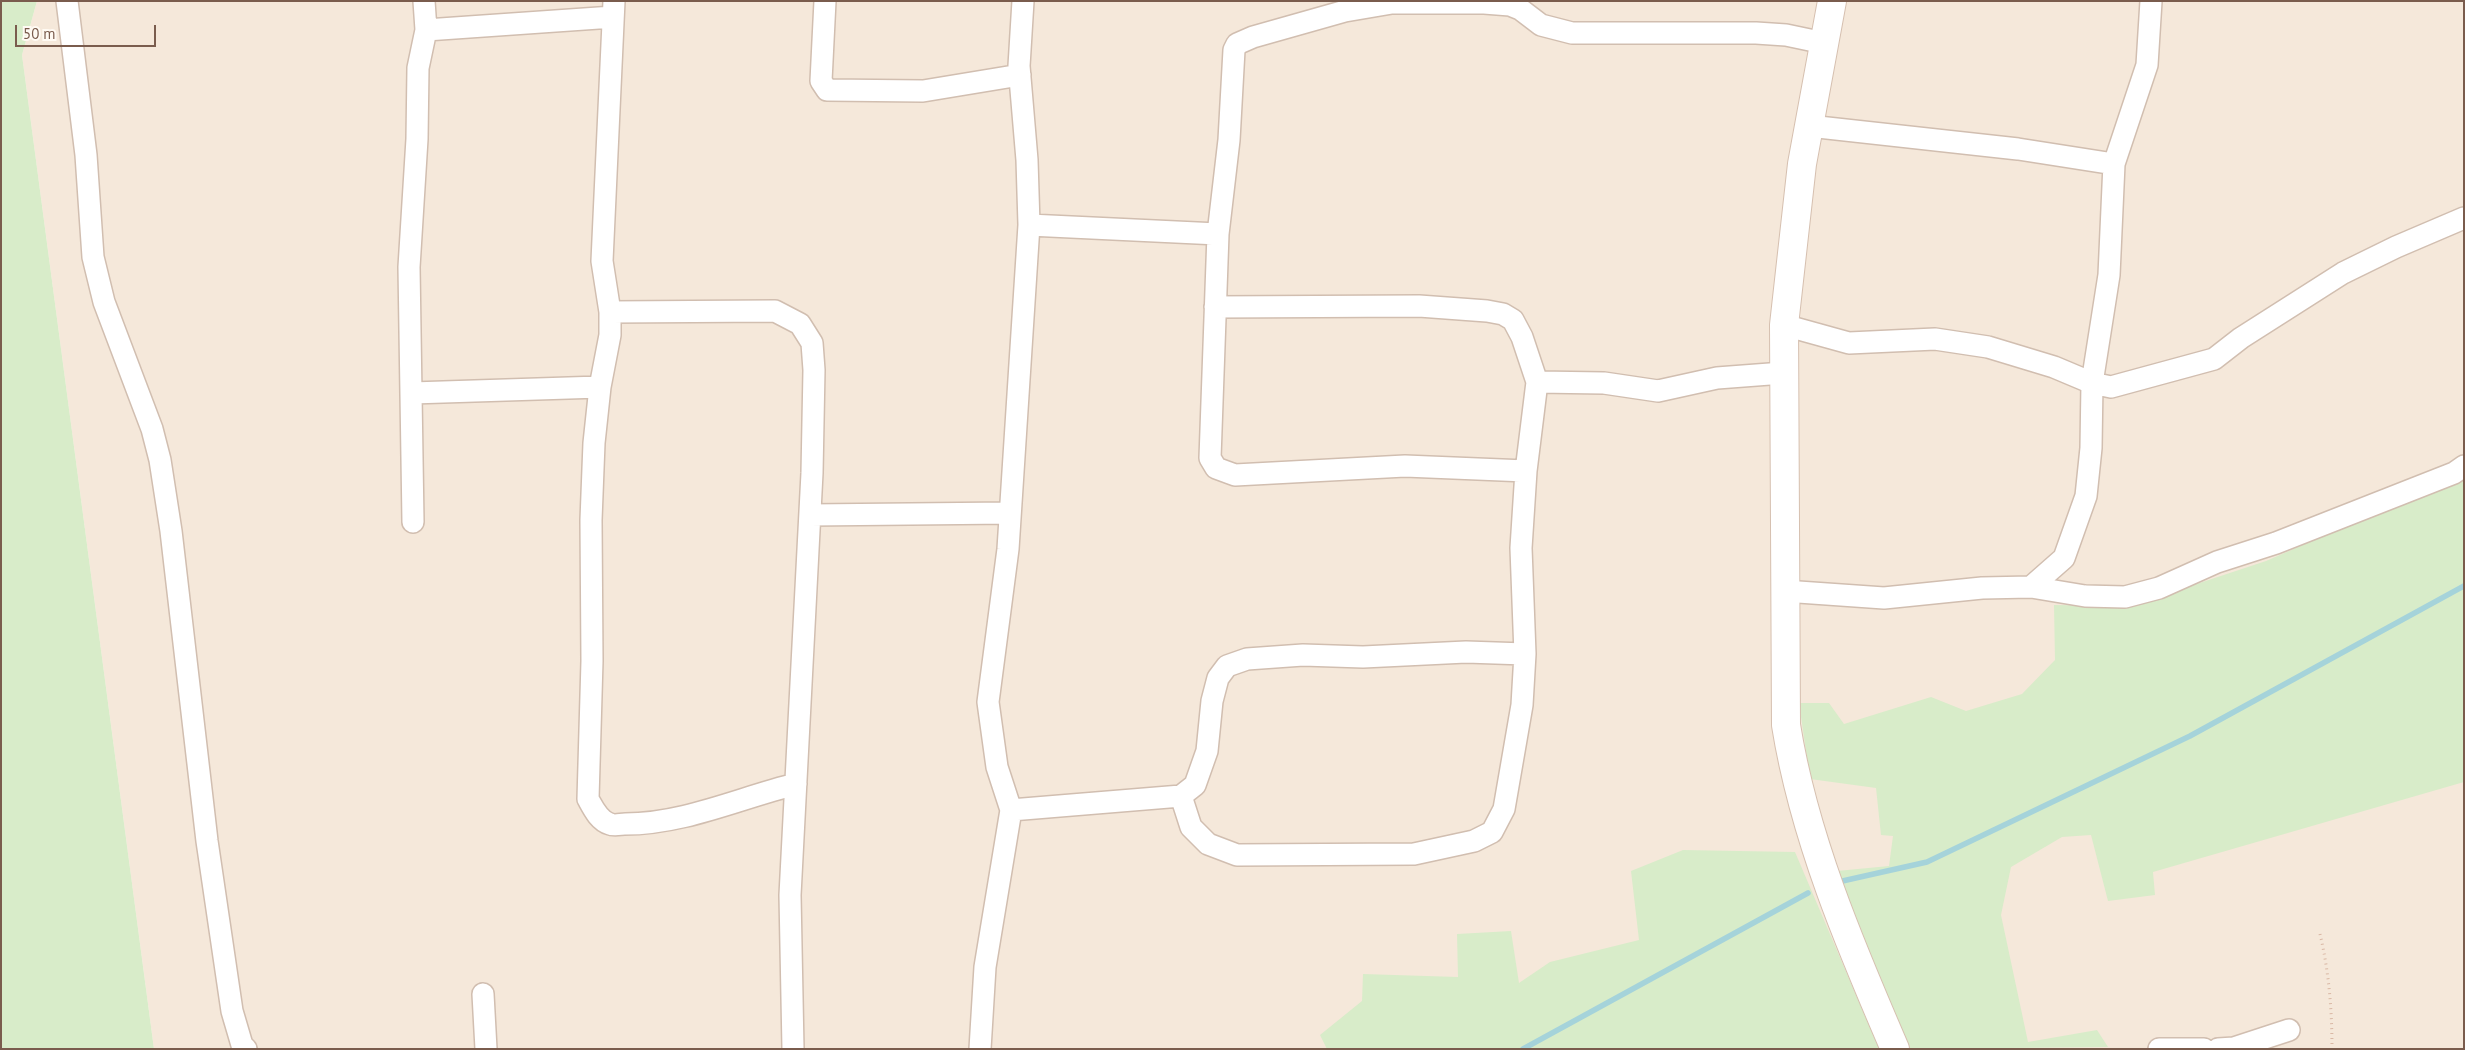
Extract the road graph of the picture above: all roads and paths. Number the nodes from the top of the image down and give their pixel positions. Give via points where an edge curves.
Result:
1 (67, 1) edge
2 (424, 1) edge
3 (826, 1) edge
4 (1023, 1) edge
5 (1537, 1) edge
6 (1832, 1) edge
7 (2152, 1) edge
8 (614, 9) edge
9 (1542, 25) junction
10 (426, 30) junction
11 (1824, 43) junction
12 (1020, 76) junction
13 (1809, 126) junction
14 (2114, 164) junction
15 (2464, 218) edge
16 (1028, 225) junction
17 (1218, 234) junction
18 (1215, 307) junction
19 (610, 312) junction
20 (1784, 324) junction
21 (1783, 373) junction
22 (1537, 382) junction
23 (2092, 384) junction
24 (600, 388) junction
25 (412, 393) junction
26 (2464, 466) edge
27 (1526, 472) junction
28 (1010, 512) junction
29 (810, 515) junction
30 (413, 522) dead end
31 (2031, 587) junction
32 (1784, 591) junction
33 (1525, 654) junction
34 (796, 784) junction
35 (1180, 796) junction
36 (1011, 810) junction
37 (2320, 934) dead end
38 (483, 994) dead end
39 (2289, 1030) dead end
40 (1894, 1048) edge
41 (246, 1049) edge
42 (486, 1049) edge
43 (793, 1049) edge
44 (980, 1049) edge
45 (2159, 1049) edge
46 (2204, 1049) edge
47 (2218, 1049) edge
48 (2332, 1049) edge

1 - 41 street via 86,155 93,257 104,302 152,429 160,460 232,1011
2 - 10 street
3 - 12 street via 821,81 827,90 923,91
4 - 12 street
5 - 9 street
6 - 11 street
7 - 14 street via 2147,65
8 - 10 street
8 - 19 street via 602,261
9 - 11 street via 1572,33 1756,33
9 - 17 street via 1510,5 1484,2 1392,3 1345,11 1243,40 1234,50 1229,140
10 - 25 street via 418,68 409,268
11 - 13 street
12 - 16 street
13 - 14 street via 2018,148
13 - 20 street
14 - 23 street via 2109,275
15 - 23 street via 2343,273 2214,359 2111,387
16 - 17 street
16 - 28 street
17 - 18 street
18 - 22 street via 1419,306 1503,314 1517,326
18 - 27 street via 1210,458 1216,468 1236,475 1405,466
19 - 24 street via 610,335
19 - 29 street via 775,311 800,324 812,343 814,370
20 - 21 street
20 - 23 street via 1849,342 1935,339 1988,347 2054,367
21 - 22 street via 1717,378 1658,390
21 - 32 street
22 - 27 street
23 - 31 street via 2092,448 2086,496 2064,558
24 - 25 street
24 - 34 street via 592,501 588,799 595,813 610,824 640,824 668,821
25 - 30 street
26 - 31 street via 2320,526 2217,562 2159,588 2125,596 2085,596
27 - 33 street via 1521,548
28 - 29 street
28 - 36 street via 988,702 997,767
29 - 34 street
31 - 32 street via 1982,588 1884,598
32 - 40 street via 1786,725 1793,768 1826,876
33 - 35 street via 1303,655 1247,659 1227,666 1218,678 1212,701 1207,751 1195,785
33 - 35 street via 1522,705 1504,809 1492,832 1474,840 1414,854 1237,854 1208,844 1191,827
34 - 43 street via 790,896
35 - 36 street
36 - 44 street via 984,967
37 - 48 path via 2330,994
38 - 42 street
39 - 47 street via 2234,1048
45 - 46 street

